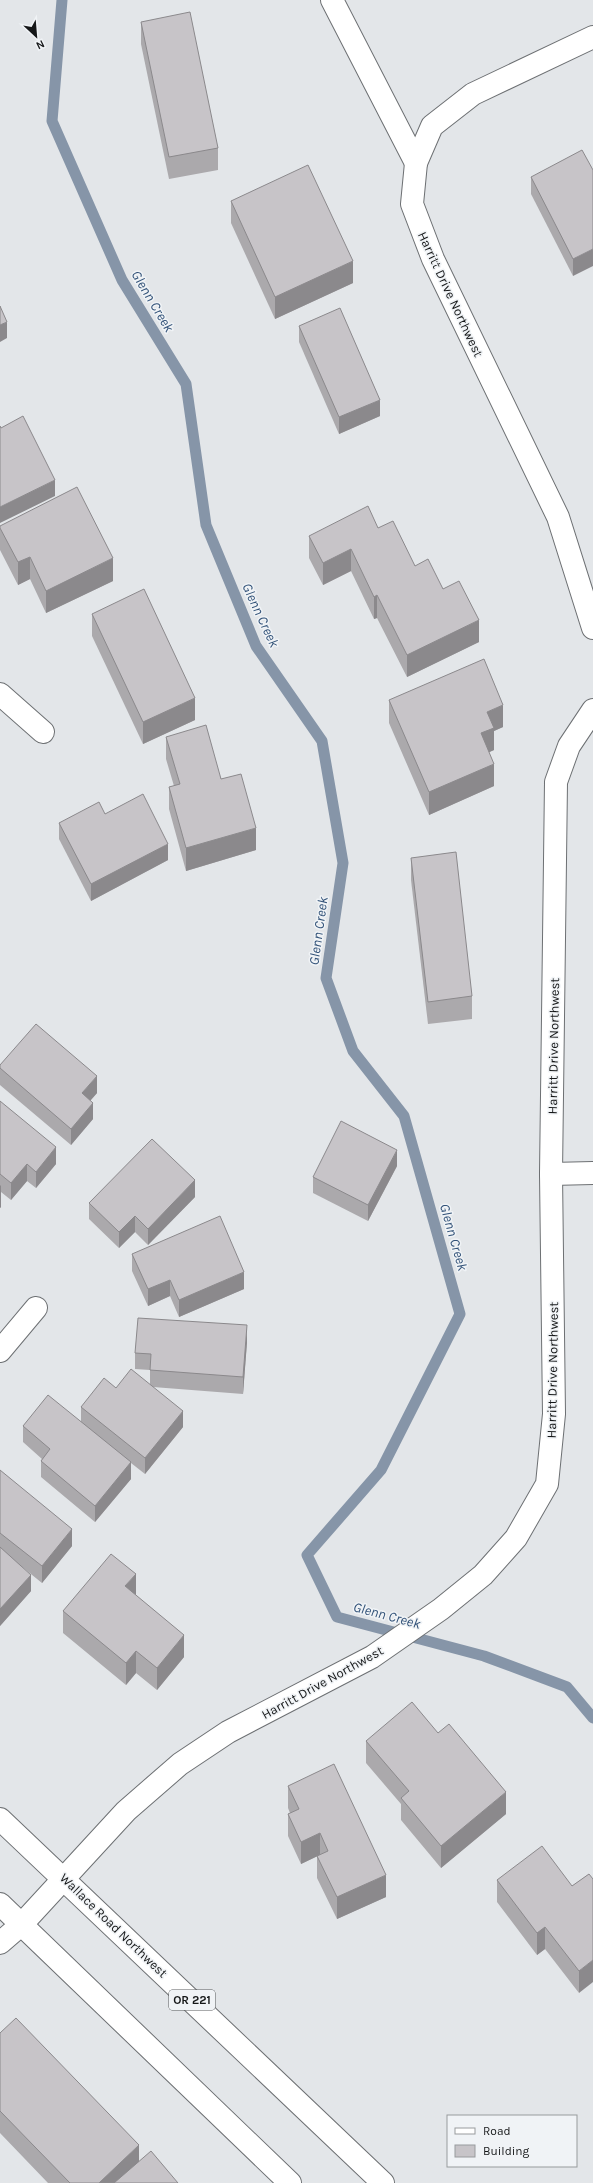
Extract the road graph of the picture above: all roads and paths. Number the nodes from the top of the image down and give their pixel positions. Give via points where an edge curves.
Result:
1 (332, 0) edge
2 (593, 37) edge
3 (416, 163) junction
4 (593, 628) edge
5 (0, 694) edge
6 (593, 710) edge
7 (43, 732) dead end
8 (593, 1173) edge
9 (551, 1174) junction
10 (36, 1308) dead end
11 (0, 1351) edge
12 (0, 1818) edge
13 (65, 1878) junction
14 (0, 1904) edge
15 (22, 1924) junction
16 (0, 1943) edge
17 (290, 2183) edge
18 (382, 2183) edge

1 - 3 street
2 - 3 street, Harritt Drive Northwest via 473,94 432,126
3 - 4 street, Harritt Drive Northwest via 412,204 427,246 558,517
5 - 7 street
6 - 9 street, Harritt Drive Northwest via 569,746 556,782
8 - 9 street
9 - 13 street, Harritt Drive Northwest via 554,1414 547,1484 516,1538 483,1575 441,1609 372,1657 228,1732 180,1764 126,1811
10 - 11 street
12 - 13 street, Wallace Road Northwest / OR 221
13 - 15 street, Harritt Drive Northwest
13 - 18 street, Wallace Road Northwest / OR 221
14 - 15 street
15 - 16 street, Harritt Drive Northwest
15 - 17 street

